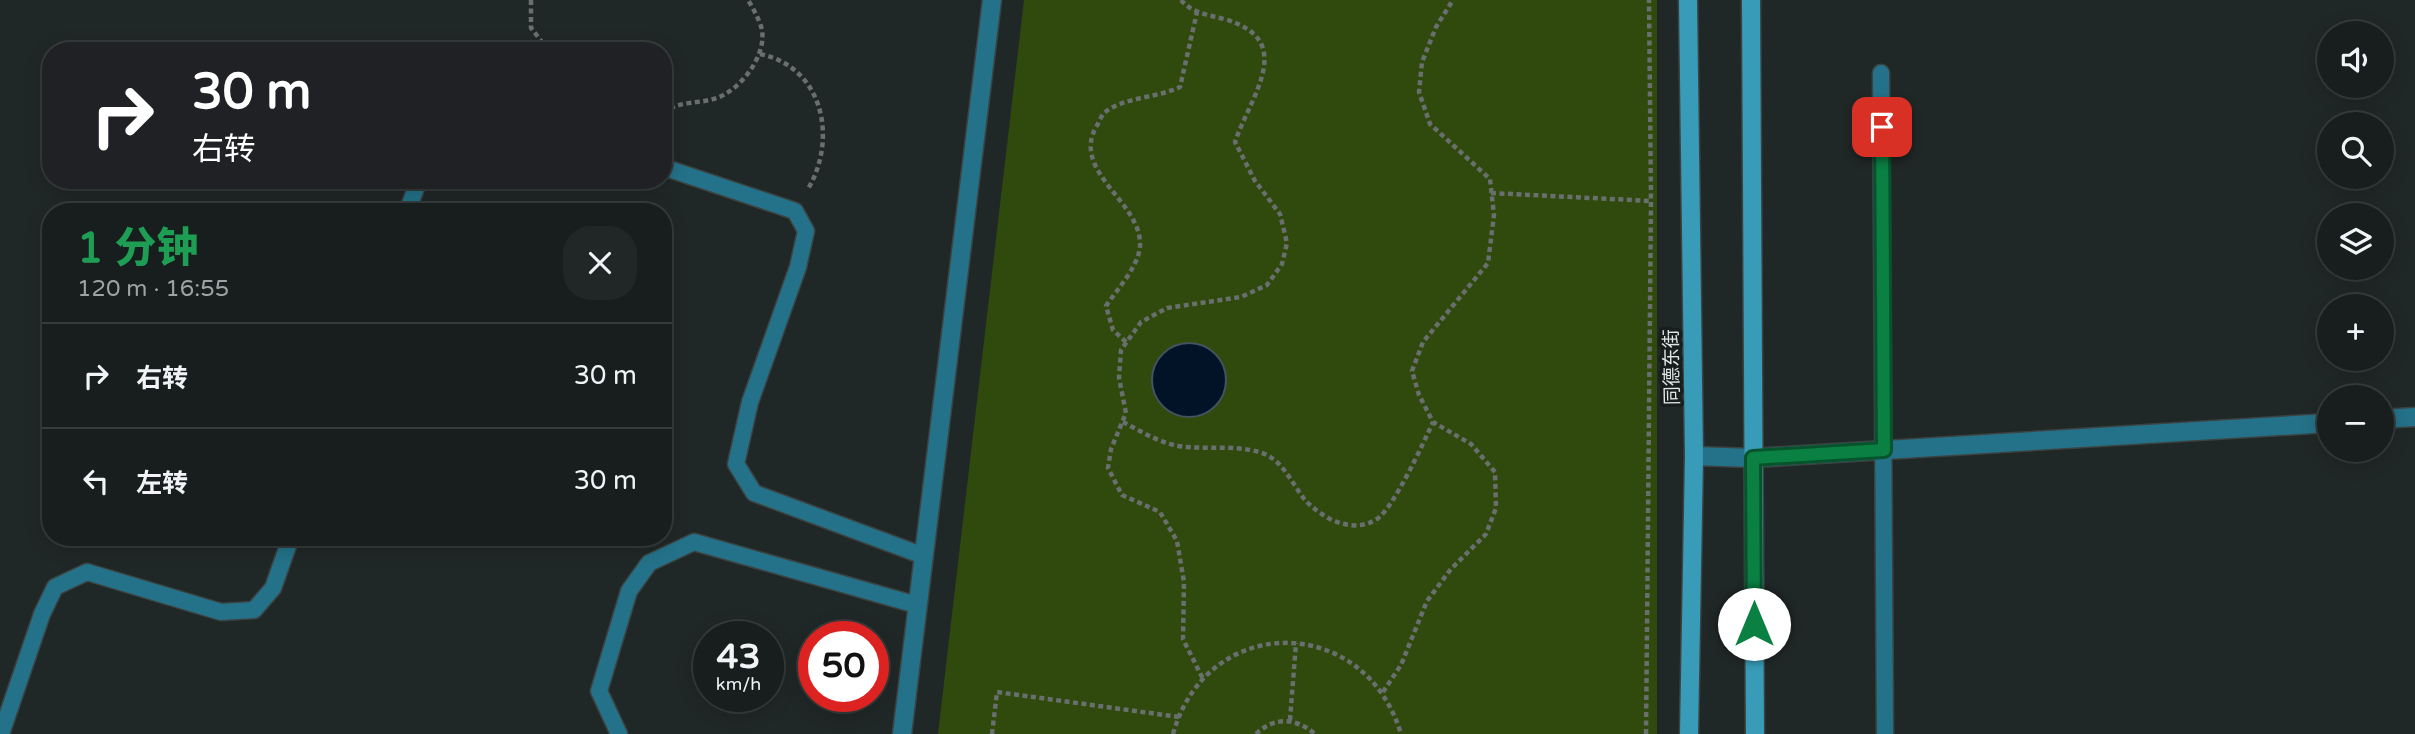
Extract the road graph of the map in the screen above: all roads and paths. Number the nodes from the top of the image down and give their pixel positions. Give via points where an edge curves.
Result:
1 (531, 0) edge
2 (748, 0) edge
3 (992, 0) edge
4 (1181, 0) edge
5 (1453, 0) edge
6 (1649, 0) edge
7 (1688, 0) edge
8 (1751, 0) edge
9 (1198, 12) junction
10 (542, 42) edge
11 (760, 54) junction
12 (1881, 73) dead end
13 (672, 107) edge
14 (672, 170) edge
15 (1492, 194) junction
16 (1651, 201) junction
17 (795, 211) junction
18 (1126, 342) junction
19 (2415, 417) edge
20 (2394, 418) edge
21 (1123, 422) junction
22 (1433, 422) junction
23 (2317, 424) edge
24 (1884, 450) junction
25 (1694, 456) junction
26 (1753, 458) junction
27 (288, 546) edge
28 (924, 556) junction
29 (918, 606) junction
30 (1296, 643) junction
31 (1203, 678) junction
32 (1383, 692) junction
33 (1179, 717) junction
34 (1290, 720) junction
35 (1, 734) edge
36 (619, 734) edge
37 (902, 734) edge
38 (992, 734) edge
39 (1173, 734) edge
40 (1256, 734) edge
41 (1315, 734) edge
42 (1401, 734) edge
43 (1646, 734) edge
44 (1689, 734) edge
45 (1755, 734) edge
46 (1885, 734) edge

1 - 10 path via 531,28
2 - 11 path via 762,30
3 - 28 street
4 - 9 path via 1189,10
5 - 15 path via 1422,62 1419,92 1430,124 1490,179
6 - 16 path
7 - 25 main road, 同德东街
8 - 26 main road
9 - 18 path via 1180,87 1104,113 1091,136 1093,158 1130,215 1140,240 1136,260 1106,306 1113,330
9 - 18 path via 1246,28 1265,49 1265,74 1235,142 1255,181 1280,214 1287,243 1283,264 1268,285 1241,297 1167,308 1141,322
11 - 13 path via 725,95
11 - 17 path via 780,58 807,81 821,109 816,175
12 - 24 lane
14 - 17 lane
15 - 16 path
15 - 22 path via 1488,262 1423,342 1412,371
16 - 43 path
17 - 28 lane via 806,231 804,243 750,402 736,464 754,493
18 - 21 path via 1119,378 1126,413
19 - 20 street
21 - 22 path via 1185,447 1264,453 1330,521 1359,526 1378,519
21 - 31 path via 1108,468 1122,495 1160,513 1177,541 1184,582 1183,639
22 - 32 path via 1471,444 1495,472 1496,508 1486,534 1427,601 1401,665
23 - 24 street
24 - 26 street
24 - 46 lane
25 - 26 street
25 - 44 main road, 同德东街
26 - 45 main road
27 - 35 lane via 273,588 254,610 222,612 87,572 55,587
28 - 29 street
29 - 36 lane via 694,542 649,564 629,591 599,691
29 - 37 street
30 - 31 path via 1253,647
30 - 32 path via 1347,658
30 - 34 path
31 - 33 path
32 - 42 path
33 - 38 path via 997,692
33 - 39 path
34 - 40 path via 1276,721
34 - 41 path

